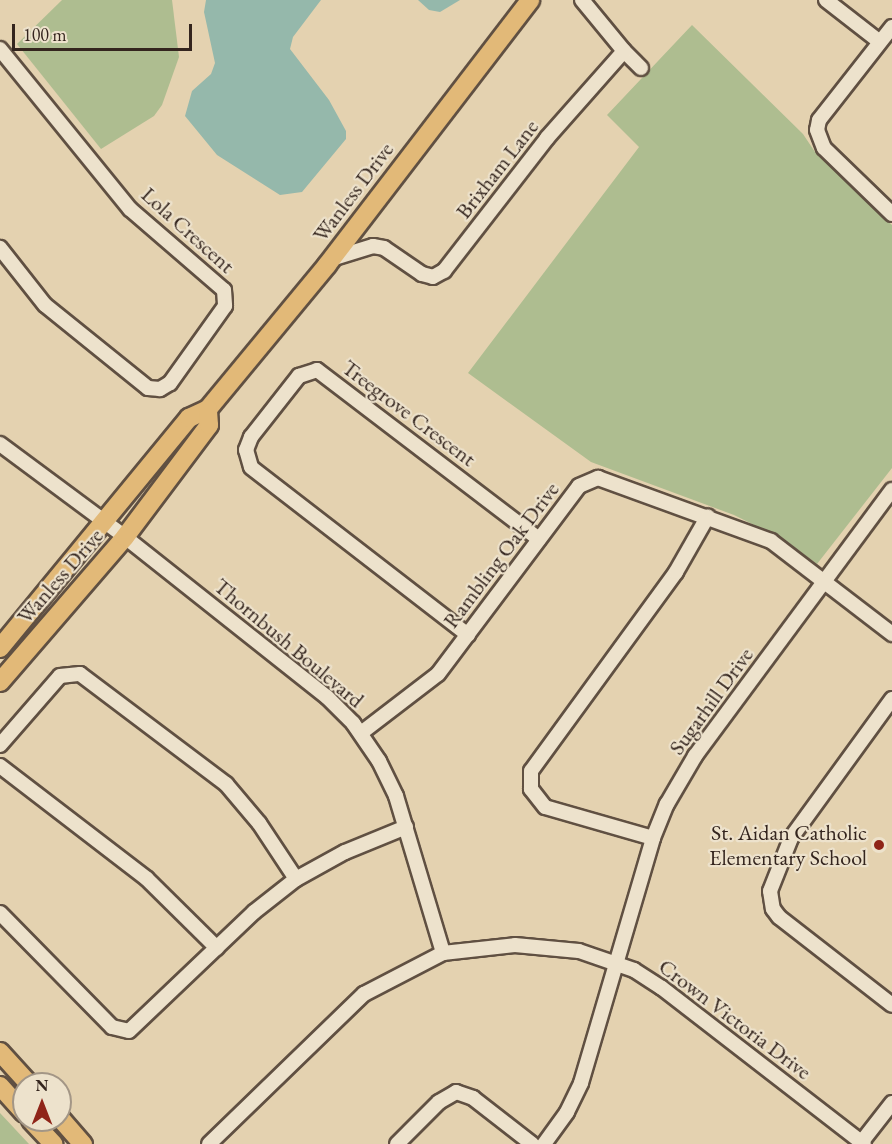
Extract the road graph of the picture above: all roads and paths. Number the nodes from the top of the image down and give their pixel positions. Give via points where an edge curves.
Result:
1 (530, 0) edge
2 (582, 0) edge
3 (826, 0) edge
4 (892, 27) edge
5 (880, 42) junction
6 (0, 49) edge
7 (624, 51) junction
8 (641, 68) dead end
9 (892, 214) edge
10 (0, 248) edge
11 (331, 260) junction
12 (208, 409) junction
13 (0, 444) edge
14 (892, 490) edge
15 (708, 516) junction
16 (106, 522) junction
17 (125, 537) junction
18 (539, 539) junction
19 (825, 581) junction
20 (892, 634) edge
21 (468, 635) junction
22 (0, 648) edge
23 (0, 682) edge
24 (892, 699) edge
25 (361, 733) junction
26 (0, 745) edge
27 (0, 766) edge
28 (406, 827) junction
29 (653, 838) junction
30 (296, 879) junction
31 (0, 913) edge
32 (217, 948) junction
33 (443, 953) junction
34 (616, 963) junction
35 (892, 1005) edge
36 (0, 1052) edge
37 (18, 1072) edge
38 (0, 1086) edge
39 (12, 1100) edge
40 (892, 1103) edge
41 (42, 1132) edge
42 (72, 1132) edge
43 (862, 1143) edge
44 (53, 1144) edge
45 (83, 1144) edge
46 (209, 1144) edge
47 (397, 1144) edge
48 (532, 1144) edge
49 (544, 1144) edge

1 - 11 main road, Wanless Drive
2 - 7 street
3 - 5 street
4 - 5 street
5 - 9 street via 819,120 817,130 824,148
6 - 10 street, Lola Crescent via 130,209 224,290 225,306 171,383 160,389 148,388 45,305
7 - 8 street
7 - 11 street, Brixham Lane via 547,138 444,271 433,277 422,274 384,248 374,246
11 - 12 main road, Wanless Drive
12 - 16 main road, Wanless Drive via 189,418
12 - 17 main road, Wanless Drive via 209,425
13 - 16 street, Thornbush Boulevard
14 - 19 street, Sugarhill Drive
15 - 18 street, Rambling Oak Drive via 598,478 579,486
15 - 19 street, Rambling Oak Drive via 771,541
15 - 29 street via 676,572 531,771 531,789 545,807
16 - 17 street, Thornbush Boulevard
16 - 22 main road, Wanless Drive
17 - 23 main road, Wanless Drive
17 - 25 street, Thornbush Boulevard via 327,697
18 - 21 street, Rambling Oak Drive
18 - 21 street, Treegrove Crescent via 317,370 299,376 251,437 246,450 251,467
19 - 20 street, Rambling Oak Drive
19 - 29 street, Sugarhill Drive via 695,756 667,804
21 - 25 street, Rambling Oak Drive via 427,683
24 - 35 street via 790,838 770,900 779,917
25 - 28 street, Thornbush Boulevard via 388,778
26 - 30 street via 60,676 80,674 226,784 259,823
27 - 32 street via 147,879
28 - 30 street via 370,840
28 - 33 street, Thornbush Boulevard
29 - 34 street, Sugarhill Drive
30 - 32 street
31 - 32 street via 120,1031 137,1027
33 - 34 street, Crown Victoria Drive via 537,945 579,951
33 - 46 street, Crown Victoria Drive via 401,972 350,1005
34 - 43 street, Crown Victoria Drive via 662,988
34 - 49 street, Sugarhill Drive via 581,1083 567,1112
36 - 37 main road
38 - 39 main road
40 - 43 street
41 - 44 main road
42 - 45 main road
47 - 48 street via 449,1094 456,1092 472,1098

